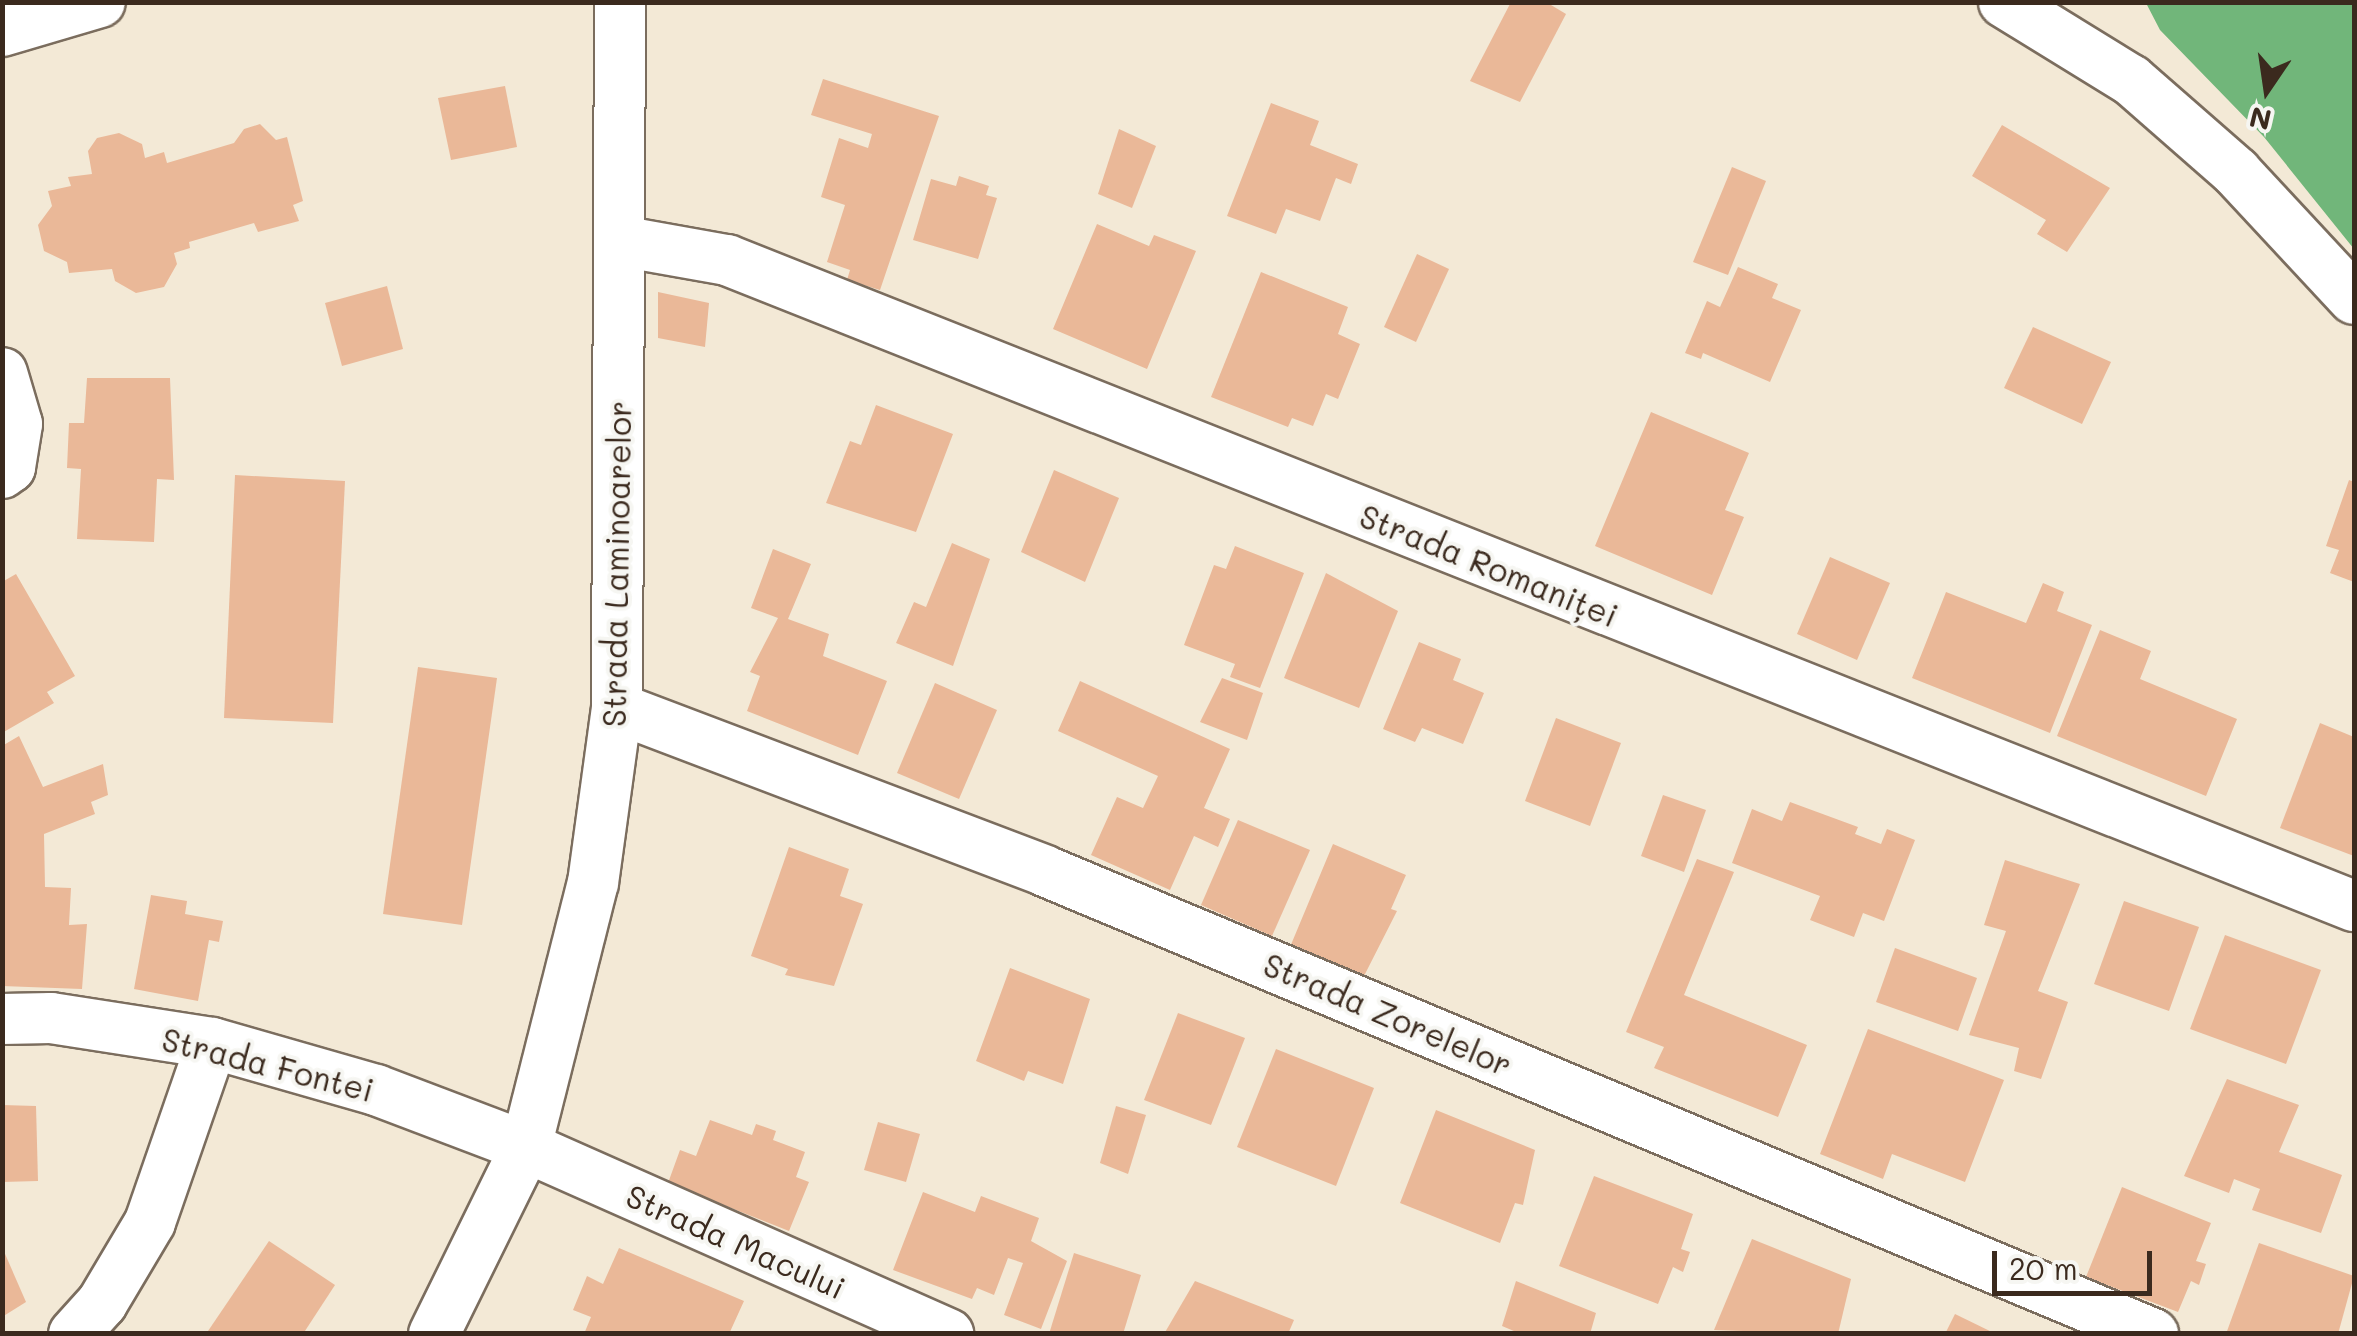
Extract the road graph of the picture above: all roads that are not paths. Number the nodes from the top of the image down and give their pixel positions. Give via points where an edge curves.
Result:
1 (100, 2) edge
2 (620, 2) edge
3 (2004, 2) edge
4 (2, 30) edge
5 (620, 241) junction
6 (2354, 299) edge
7 (2, 373) edge
8 (2, 473) edge
9 (618, 708) junction
10 (2354, 906) edge
11 (2, 1019) edge
12 (212, 1043) junction
13 (526, 1147) junction
14 (74, 1334) edge
15 (434, 1334) edge
16 (948, 1334) edge
17 (2153, 1334) edge

1 - 4 street
2 - 5 street, Strada Laminoarelor
3 - 6 street via 2132,80 2236,172
5 - 9 street, Strada Laminoarelor
5 - 10 street, Strada Romaniței via 726,260
7 - 8 street via 17,424 10,467
9 - 13 street, Strada Laminoarelor via 593,883
9 - 17 street, Strada Zorelelor via 1045,871
11 - 12 street, Strada Fontei via 51,1018
12 - 13 street, Strada Fontei via 376,1090
12 - 14 street via 150,1222 102,1302
13 - 15 street, Strada Laminoarelor
13 - 16 street, Strada Macului

